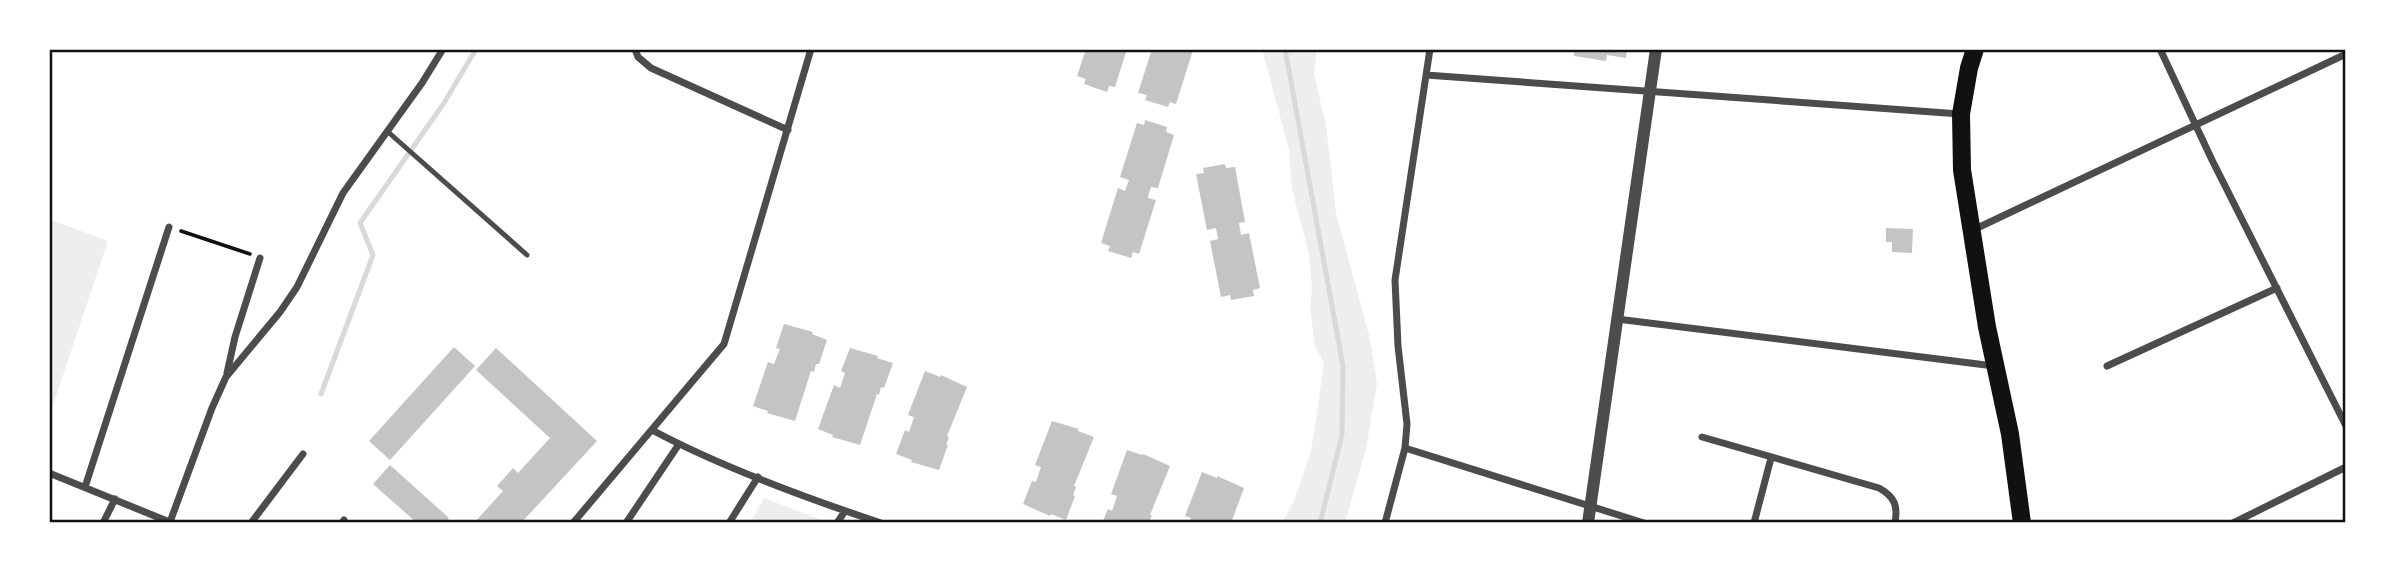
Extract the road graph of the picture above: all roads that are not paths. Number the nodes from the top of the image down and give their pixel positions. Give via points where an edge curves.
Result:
1 (443, 49) edge
2 (635, 49) edge
3 (811, 49) edge
4 (1430, 49) edge
5 (1656, 49) edge
6 (1975, 49) edge
7 (2160, 49) edge
8 (2346, 54) edge
9 (1426, 75) junction
10 (1649, 92) junction
11 (1961, 114) junction
12 (2196, 125) junction
13 (788, 130) junction
14 (387, 131) junction
15 (169, 227) road end
16 (1972, 230) junction
17 (527, 255) dead end
18 (260, 258) road end
19 (2277, 288) junction
20 (1616, 318) junction
21 (2107, 366) dead end
22 (1997, 367) junction
23 (226, 377) junction
24 (2346, 426) edge
25 (652, 430) junction
26 (1702, 437) dead end
27 (679, 444) junction
28 (1405, 448) junction
29 (303, 454) dead end
30 (1771, 458) junction
31 (2346, 467) edge
32 (49, 472) edge
33 (758, 477) junction
34 (85, 487) junction
35 (115, 499) junction
36 (1590, 505) junction
37 (845, 511) junction
38 (103, 523) edge
39 (171, 523) edge
40 (251, 523) edge
41 (573, 523) edge
42 (626, 523) edge
43 (729, 523) edge
44 (837, 523) edge
45 (865, 523) edge
46 (881, 523) edge
47 (1385, 523) edge
48 (1587, 523) edge
49 (1644, 523) edge
50 (1754, 523) edge
51 (1895, 523) edge
52 (2022, 523) edge
53 (2233, 523) edge

1 - 14 street
2 - 13 street via 651,68
3 - 13 street
4 - 9 street
5 - 10 street
6 - 11 main road
7 - 12 street
8 - 12 street
9 - 10 street
9 - 28 street via 1395,280 1408,424
10 - 11 street
10 - 20 street
11 - 16 main road via 1962,170
12 - 16 street
12 - 19 street
13 - 25 street via 724,344
14 - 17 lane
14 - 23 street via 343,192 297,287
15 - 34 street
16 - 22 main road
18 - 23 street
19 - 21 street
19 - 24 street
20 - 22 street
20 - 36 street
22 - 52 main road
23 - 39 street
25 - 27 street
25 - 41 street
26 - 30 street
27 - 33 street
27 - 42 street
28 - 36 street
28 - 47 street
29 - 40 street
30 - 50 street
30 - 51 street via 1886,492 1896,502
31 - 53 street
32 - 34 street
33 - 37 street
33 - 43 street
34 - 35 street
35 - 38 street
35 - 39 street
36 - 48 street
36 - 49 street
37 - 44 street
37 - 45 street
37 - 46 street

